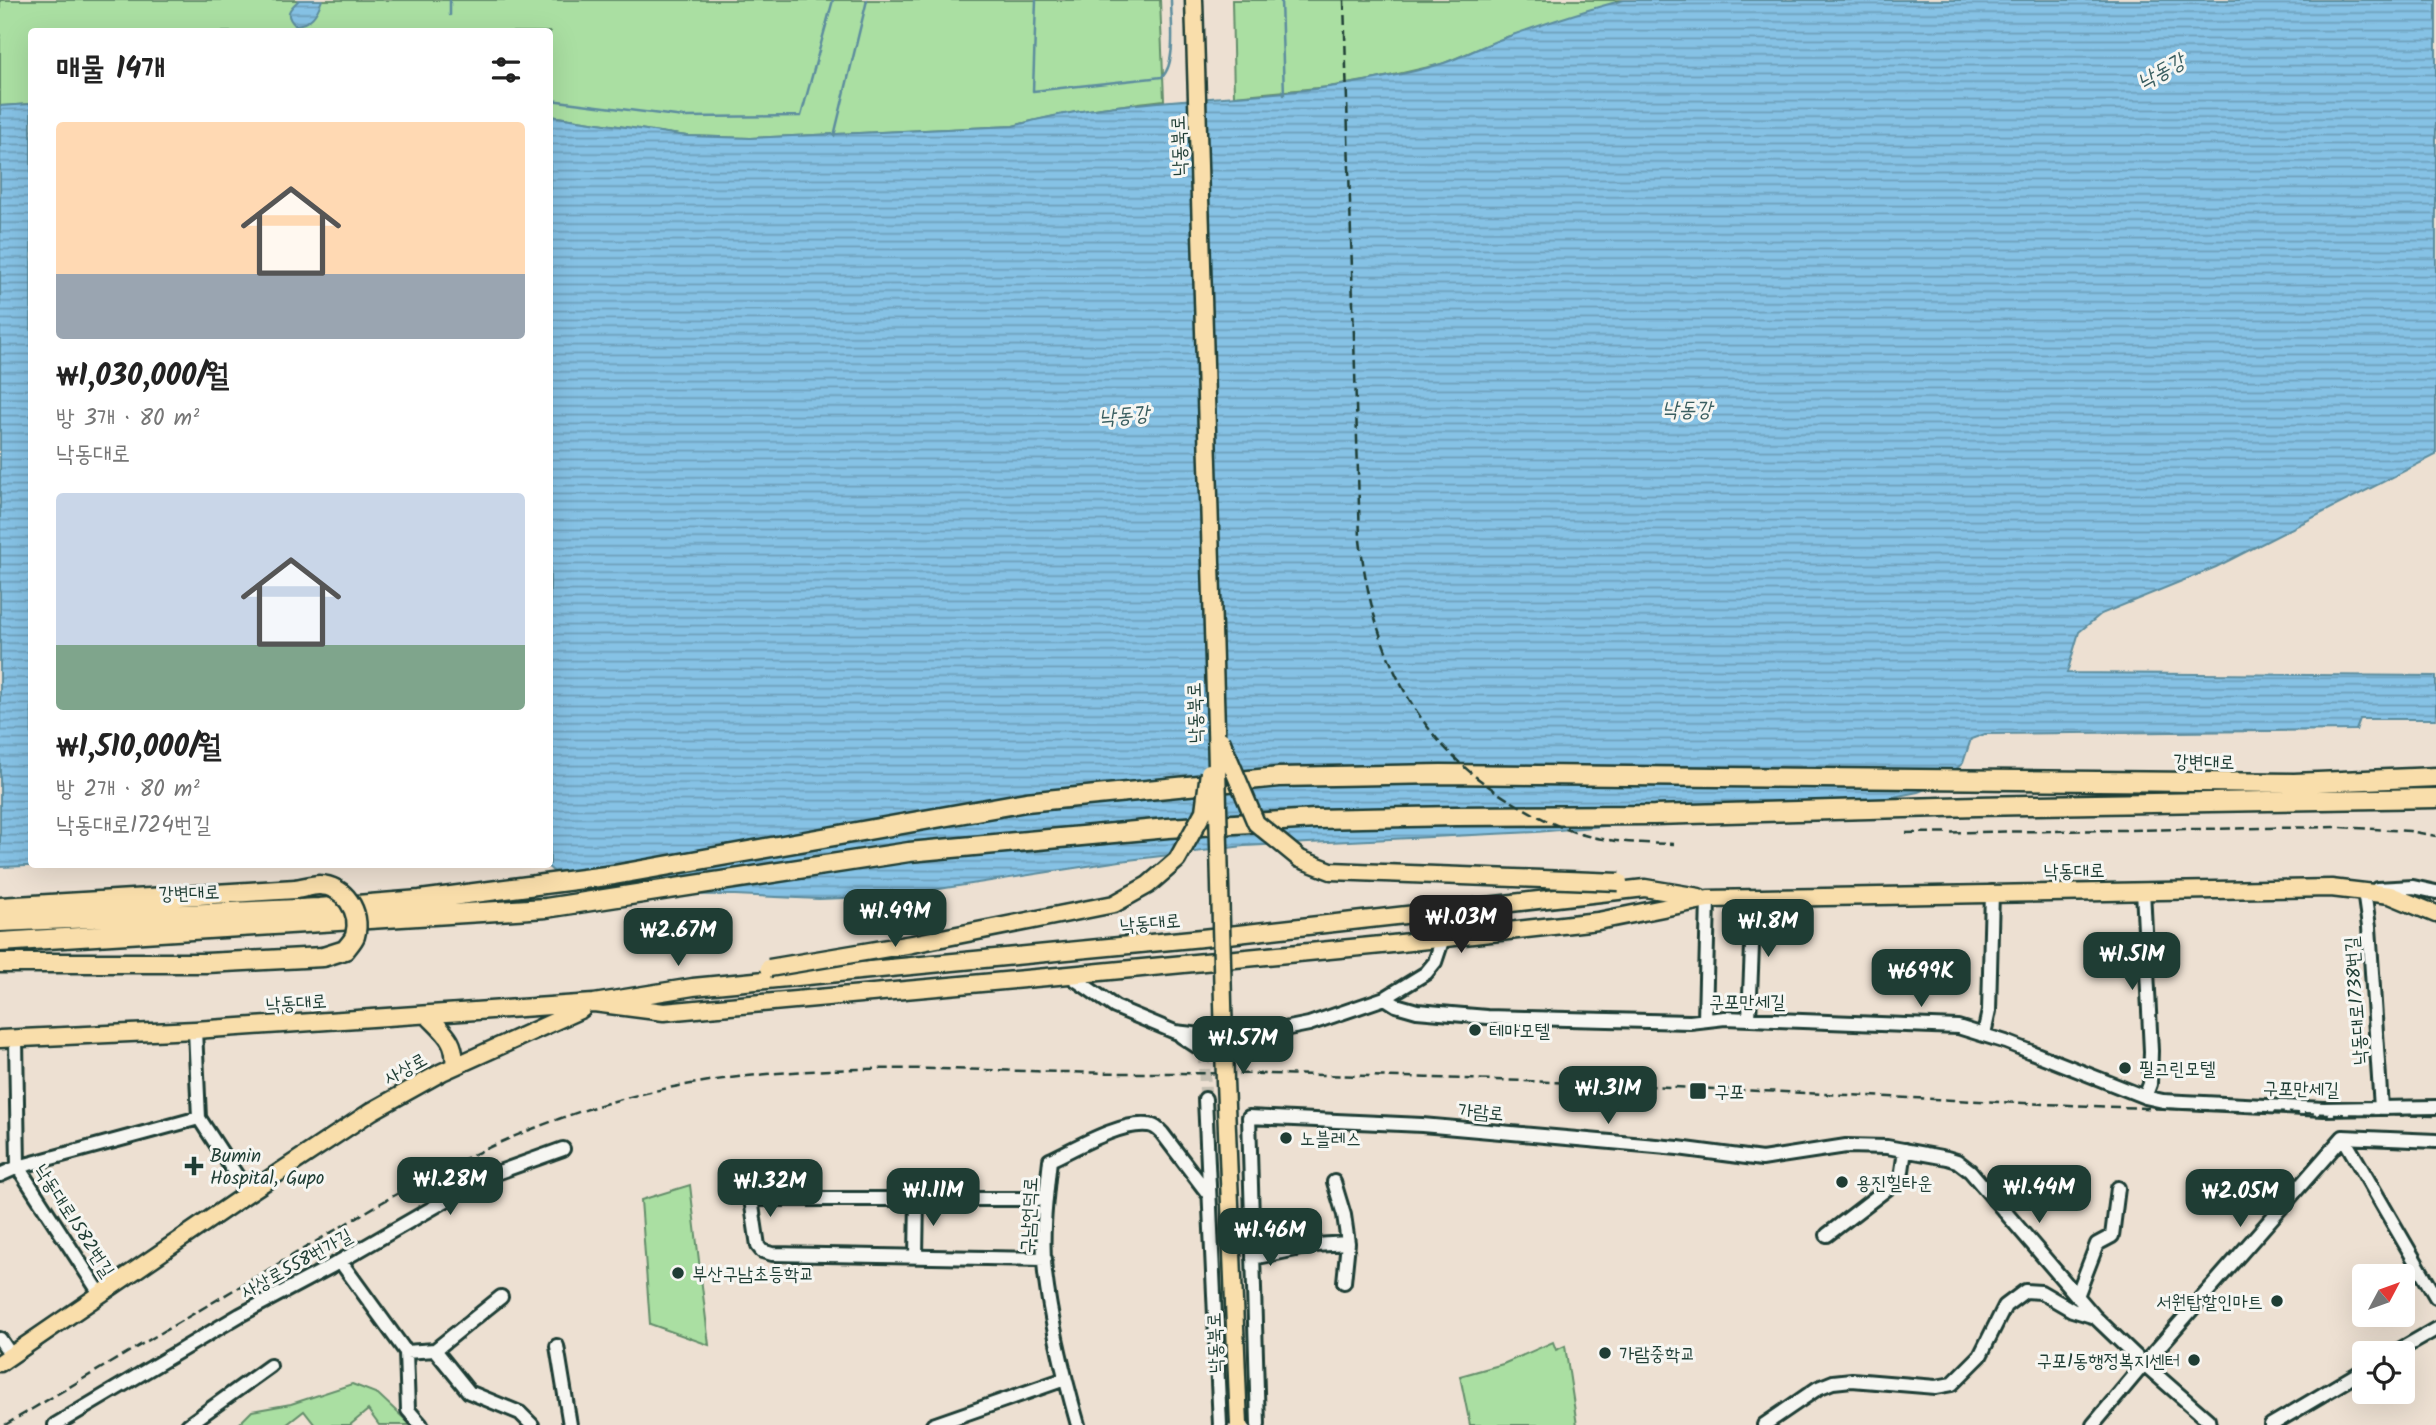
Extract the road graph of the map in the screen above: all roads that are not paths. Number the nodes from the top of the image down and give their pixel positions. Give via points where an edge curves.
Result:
1 (1194, 0) edge
2 (1216, 728) junction
3 (2436, 777) edge
4 (2436, 798) edge
5 (2143, 890) junction
6 (2357, 890) junction
7 (1992, 892) junction
8 (2436, 892) edge
9 (1754, 898) junction
10 (1708, 899) junction
11 (0, 907) edge
12 (2436, 914) edge
13 (0, 922) edge
14 (1443, 939) junction
15 (0, 942) edge
16 (0, 963) edge
17 (1069, 975) junction
18 (1385, 998) junction
19 (594, 1003) junction
20 (427, 1014) junction
21 (1749, 1019) junction
22 (1705, 1020) junction
23 (195, 1030) junction
24 (1984, 1034) junction
25 (8, 1039) edge
26 (454, 1066) junction
27 (2145, 1097) junction
28 (1205, 1099) tunnel mouth
29 (2436, 1107) edge
30 (2381, 1108) junction
31 (200, 1118) junction
32 (2343, 1137) junction
33 (2436, 1141) edge
34 (563, 1149) dead end
35 (1905, 1150) junction
36 (18, 1167) junction
37 (0, 1175) edge
38 (1335, 1182) dead end
39 (2118, 1188) dead end
40 (248, 1193) junction
41 (1209, 1195) junction
42 (917, 1199) junction
43 (1046, 1199) junction
44 (1826, 1235) dead end
45 (1348, 1243) junction
46 (916, 1256) junction
47 (1253, 1258) junction
48 (1045, 1259) junction
49 (340, 1261) junction
50 (1344, 1282) dead end
51 (101, 1295) junction
52 (2077, 1296) junction
53 (501, 1297) dead end
54 (2436, 1297) edge
55 (2095, 1317) junction
56 (2436, 1329) edge
57 (0, 1339) edge
58 (2415, 1341) edge
59 (557, 1346) dead end
60 (435, 1350) junction
61 (407, 1352) junction
62 (6, 1359) edge
63 (2144, 1364) junction
64 (270, 1366) dead end
65 (2352, 1377) edge
66 (1065, 1379) junction
67 (1220, 1422) edge
68 (1258, 1423) edge
69 (2210, 1423) edge
70 (55, 1425) edge
71 (188, 1425) edge
72 (422, 1425) edge
73 (532, 1425) edge
74 (570, 1425) edge
75 (933, 1425) edge
76 (1078, 1425) edge
77 (1239, 1425) edge
78 (1764, 1425) edge
79 (2093, 1425) edge
80 (2271, 1425) edge

1 - 2 main road, 낙동북로
2 - 10 main road, bridge via 1256,823 1300,859 1331,871 1619,881
2 - 19 main road, bridge via 1204,811 1177,860 1148,885 1114,904
2 - 77 main road, 낙동북로, bridge
3 - 13 highway, 강변대로, bridge via 2294,783 1279,777 1026,802 627,872 420,900
4 - 15 highway, 강변대로, bridge via 1315,819 909,852 546,908
5 - 6 main road, 낙동대로
5 - 7 main road, 낙동대로
5 - 27 street via 2151,1051
6 - 8 street via 2413,887
6 - 12 main road, 낙동대로 via 2390,895
6 - 30 street, 낙동대로1738번길 via 2369,927
7 - 9 main road, 낙동대로
7 - 24 street via 1989,1011
9 - 10 main road, 낙동대로
9 - 21 street
10 - 14 main road, 낙동대로 via 1598,920
10 - 19 main road, 낙동대로 via 1645,888 1202,938 694,987
10 - 22 street
11 - 16 highway, bridge via 319,885 336,888 356,912 355,936 345,950 323,957 206,963
14 - 17 main road, 낙동대로
14 - 18 street via 1426,973
17 - 18 street via 1115,1007 1175,1032 1204,1051 1219,1037 1309,1024
17 - 19 main road, 낙동대로 via 664,1012
18 - 22 street, 구포만세길 via 1417,1011 1487,1017
19 - 20 main road, 낙동대로
19 - 26 main road, 사상로
20 - 23 main road, 낙동대로
20 - 26 main road via 453,1043
21 - 22 street, 구포만세길
21 - 24 street, 구포만세길 via 1945,1027
23 - 25 main road, 낙동대로
23 - 31 street
24 - 27 street, 구포만세길
25 - 36 street, 낙동대로1582번길
26 - 40 main road, 사상로 via 372,1111
27 - 30 street, 구포만세길 via 2200,1104
28 - 41 street
29 - 30 street, 구포만세길
31 - 36 street
31 - 40 street
32 - 33 street
32 - 54 street
32 - 63 street
34 - 49 street, 사상로558번가길 via 488,1176
35 - 44 street via 1901,1178
35 - 47 street, 가람로 via 1846,1146 1762,1159 1422,1125 1249,1116
35 - 52 street, 가람로 via 1957,1161
36 - 37 street
36 - 51 street, 낙동대로1582번길
38 - 45 street
39 - 52 street via 2112,1236 2097,1244
40 - 51 main road, 사상로
41 - 43 street, 구남언덕로 via 1162,1133 1149,1125 1114,1132 1050,1160
41 - 67 street
42 - 43 street
42 - 46 street
42 - 46 street via 751,1199 755,1238 762,1251
43 - 48 street, 구남언덕로
45 - 47 street
45 - 50 street
46 - 48 street
47 - 68 street
48 - 66 street, 구남언덕로
49 - 61 street
49 - 70 street, 사상로558번가길
51 - 62 main road, 사상로
52 - 55 street
53 - 60 street
55 - 63 street
55 - 78 street via 2041,1292 2025,1291 2005,1306 1980,1356 1952,1384 1833,1382
56 - 58 street
57 - 62 street
59 - 74 street
60 - 61 street
60 - 73 street via 469,1392 520,1413
61 - 72 street via 408,1410
63 - 69 street
63 - 79 street
64 - 71 street
65 - 80 street
66 - 75 street
66 - 76 street, 구남언덕로

